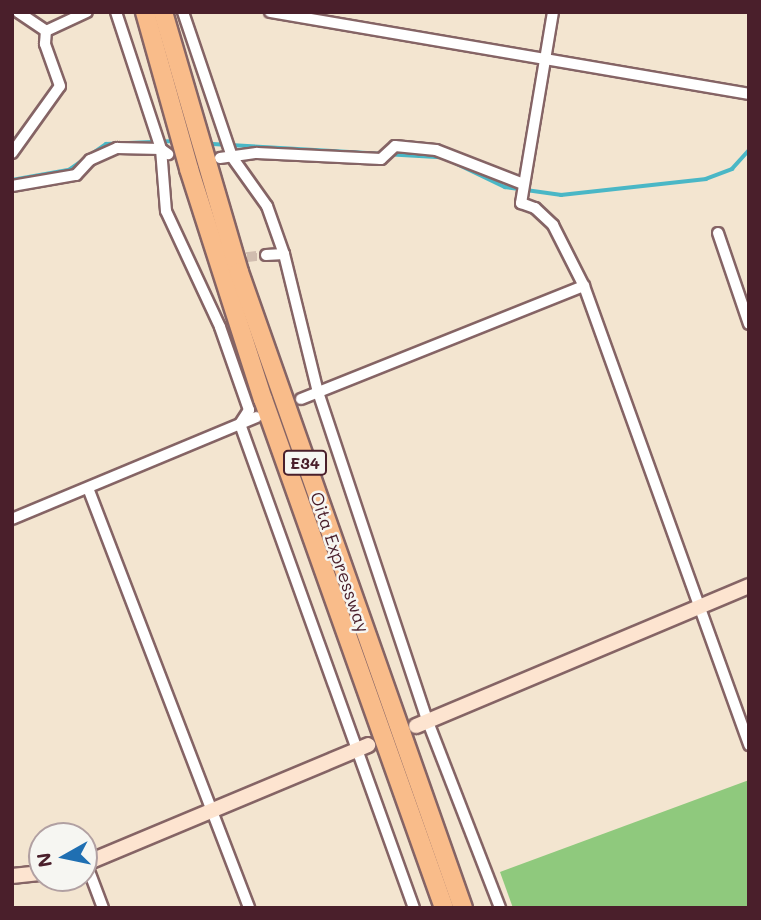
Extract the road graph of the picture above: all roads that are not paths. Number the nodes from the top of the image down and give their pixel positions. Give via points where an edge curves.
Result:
1 (18, 12) edge
2 (87, 12) edge
3 (116, 12) edge
4 (145, 12) edge
5 (163, 12) edge
6 (183, 12) edge
7 (270, 12) edge
8 (553, 12) edge
9 (46, 31) junction
10 (545, 57) junction
11 (749, 94) edge
12 (161, 146) junction
13 (229, 149) junction
14 (12, 153) edge
15 (220, 158) dead end
16 (12, 186) edge
17 (523, 190) junction
18 (718, 233) dead end
19 (284, 254) junction
20 (266, 256) tunnel mouth
21 (584, 286) junction
22 (749, 324) edge
23 (318, 392) junction
24 (301, 399) dead end
25 (257, 416) dead end
26 (240, 424) junction
27 (88, 488) junction
28 (12, 519) edge
29 (749, 586) edge
30 (696, 608) junction
31 (422, 724) junction
32 (368, 745) dead end
33 (749, 745) edge
34 (354, 749) junction
35 (209, 810) junction
36 (98, 858) edge
37 (249, 908) edge
38 (414, 908) edge
39 (444, 908) edge
40 (463, 908) edge
41 (500, 908) edge

1 - 9 street
2 - 9 street
3 - 12 street
4 - 39 highway, Oita Expressway / E34 via 188,169 263,399
5 - 40 highway, Oita Expressway / E34 via 252,308
6 - 13 street
7 - 10 street
8 - 10 street
9 - 14 street via 45,44 60,86
10 - 11 street
10 - 17 street
12 - 16 street via 117,148 90,160 76,175
12 - 26 street via 166,211 220,327 249,410
13 - 15 street
13 - 17 street via 388,153 395,146 436,150
13 - 19 street via 267,206
17 - 21 street via 521,203 535,208 553,225
18 - 22 street
19 - 20 street
19 - 23 street
21 - 23 street
21 - 30 street
23 - 24 street
23 - 31 street
25 - 26 street
26 - 27 street
26 - 34 street
27 - 28 street
27 - 35 street
29 - 30 street
30 - 31 street
30 - 33 street
31 - 41 street
32 - 34 street
34 - 35 street
34 - 38 street
35 - 36 street
35 - 37 street

